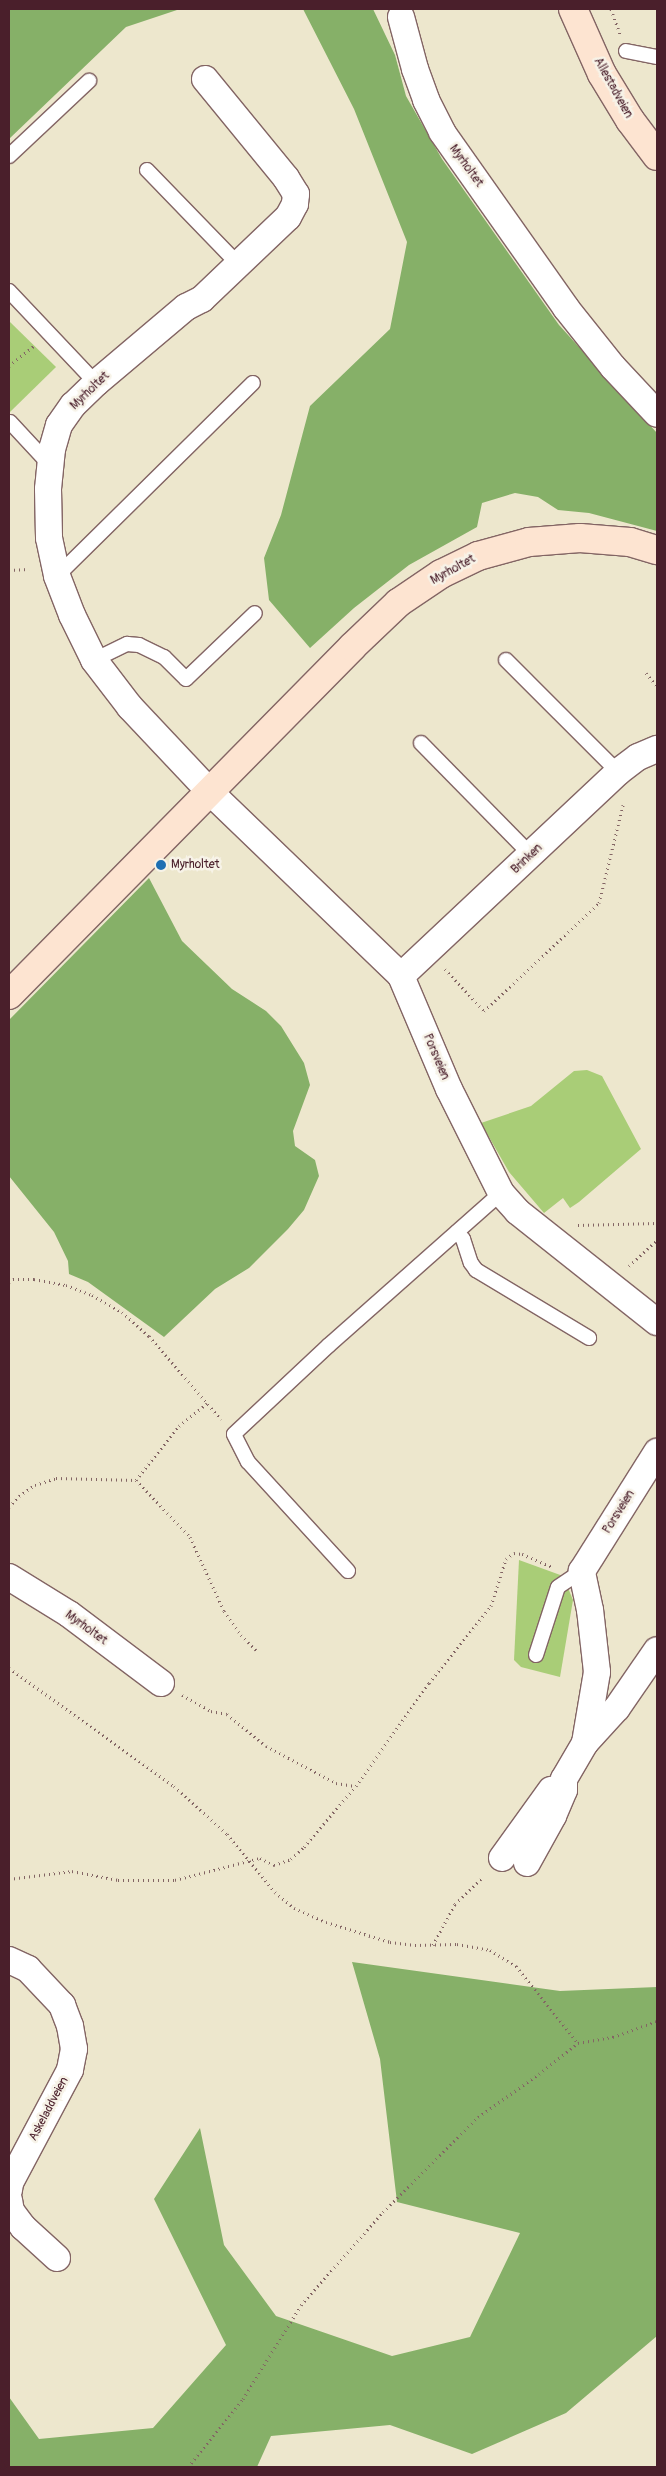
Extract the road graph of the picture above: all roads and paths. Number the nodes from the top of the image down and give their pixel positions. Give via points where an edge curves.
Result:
1 (611, 9) edge
2 (575, 11) edge
3 (401, 16) dead end
4 (626, 52) joint
5 (657, 56) edge
6 (205, 79) dead end
7 (89, 81) dead end
8 (9, 156) edge
9 (657, 156) edge
10 (147, 170) dead end
11 (238, 264) junction
12 (9, 291) edge
13 (48, 332) junction
14 (9, 366) edge
15 (96, 383) junction
16 (253, 383) dead end
17 (657, 414) edge
18 (10, 422) edge
19 (50, 465) junction
20 (657, 550) edge
21 (57, 576) junction
22 (256, 613) dead end
23 (94, 660) junction
24 (506, 660) dead end
25 (646, 673) dead end
26 (657, 686) edge
27 (421, 743) dead end
28 (657, 749) edge
29 (618, 772) junction
30 (210, 792) junction
31 (531, 855) junction
32 (428, 951) junction
33 (401, 976) junction
34 (9, 995) edge
35 (501, 1193) junction
36 (657, 1223) edge
37 (536, 1226) junction
38 (457, 1232) junction
39 (657, 1240) edge
40 (9, 1282) edge
41 (609, 1283) junction
42 (657, 1322) edge
43 (589, 1338) dead end
44 (207, 1403) junction
45 (234, 1434) junction
46 (657, 1452) edge
47 (136, 1480) junction
48 (9, 1507) edge
49 (348, 1571) dead end
50 (577, 1574) junction
51 (9, 1577) edge
52 (657, 1650) edge
53 (257, 1651) dead end
54 (536, 1655) dead end
55 (9, 1668) edge
56 (161, 1683) joint
57 (585, 1743) junction
58 (356, 1786) junction
59 (250, 1860) junction
60 (514, 1860) joint
61 (9, 1879) edge
62 (432, 1945) junction
63 (9, 1960) edge
64 (657, 2021) edge
65 (578, 2043) junction
66 (9, 2190) edge
67 (9, 2200) edge
68 (57, 2258) dead end
69 (188, 2467) edge

1 - 4 path
2 - 9 main road, Allestadveien via 602,74
3 - 17 street, Myrholtet via 415,69 442,132 566,308
4 - 5 lane
6 - 11 street, Myrholtet via 296,194 288,217
7 - 8 lane
10 - 11 lane
11 - 15 street, Myrholtet via 202,299 186,307
12 - 13 lane
13 - 14 path
13 - 15 lane
15 - 19 street, Myrholtet via 59,425
16 - 21 lane
18 - 19 lane
19 - 21 street, Myrholtet via 49,538
20 - 30 main road, Myrholtet via 630,542 580,538 529,542 478,556 441,574 392,610
21 - 23 street, Myrholtet
22 - 23 lane via 186,679 164,657 139,645 127,644
23 - 30 street, Myrholtet via 130,708
24 - 29 lane
25 - 26 path
27 - 31 lane
28 - 29 street, Brinken via 638,757
29 - 31 street, Brinken
29 - 32 path via 627,790 599,903 484,1011
30 - 33 street, Porsveien
30 - 34 main road, Myrholtet
31 - 32 street, Brinken
32 - 33 street, Brinken
33 - 35 street, Porsveien via 450,1089
35 - 37 street, Porsveien
35 - 38 lane
36 - 37 path
37 - 41 street, Porsveien
38 - 43 lane via 476,1270
38 - 45 lane
39 - 41 path
40 - 44 path via 13,1279 34,1280 66,1285 122,1312 149,1336
41 - 42 street, Porsveien
44 - 45 path
44 - 47 path via 179,1426
45 - 49 lane via 248,1462
46 - 50 street, Porsveien
47 - 48 path via 56,1478 35,1485
47 - 53 path via 190,1537 224,1610
50 - 54 lane via 558,1587
50 - 57 street via 590,1610 597,1672
50 - 58 path via 522,1554 514,1553 506,1559 491,1606 423,1690
51 - 56 street, Myrholtet via 69,1614
52 - 57 street via 617,1708
55 - 59 path via 174,1786 227,1834
56 - 58 path via 205,1708 227,1714 266,1746 336,1783
57 - 60 street via 564,1779 555,1783
58 - 59 path via 291,1858 274,1865 260,1858
59 - 61 path via 175,1880 118,1880 72,1871
59 - 62 path via 275,1892 294,1908 326,1922 390,1942
60 - 62 path via 455,1904
62 - 65 path via 469,1945 490,1950 507,1959
63 - 66 street, Askeladdveien via 28,1969 62,2005 74,2049 70,2070
64 - 65 path via 613,2037
65 - 69 path via 478,2117 378,2219 301,2305 243,2399
67 - 68 street via 11,2211 23,2227

